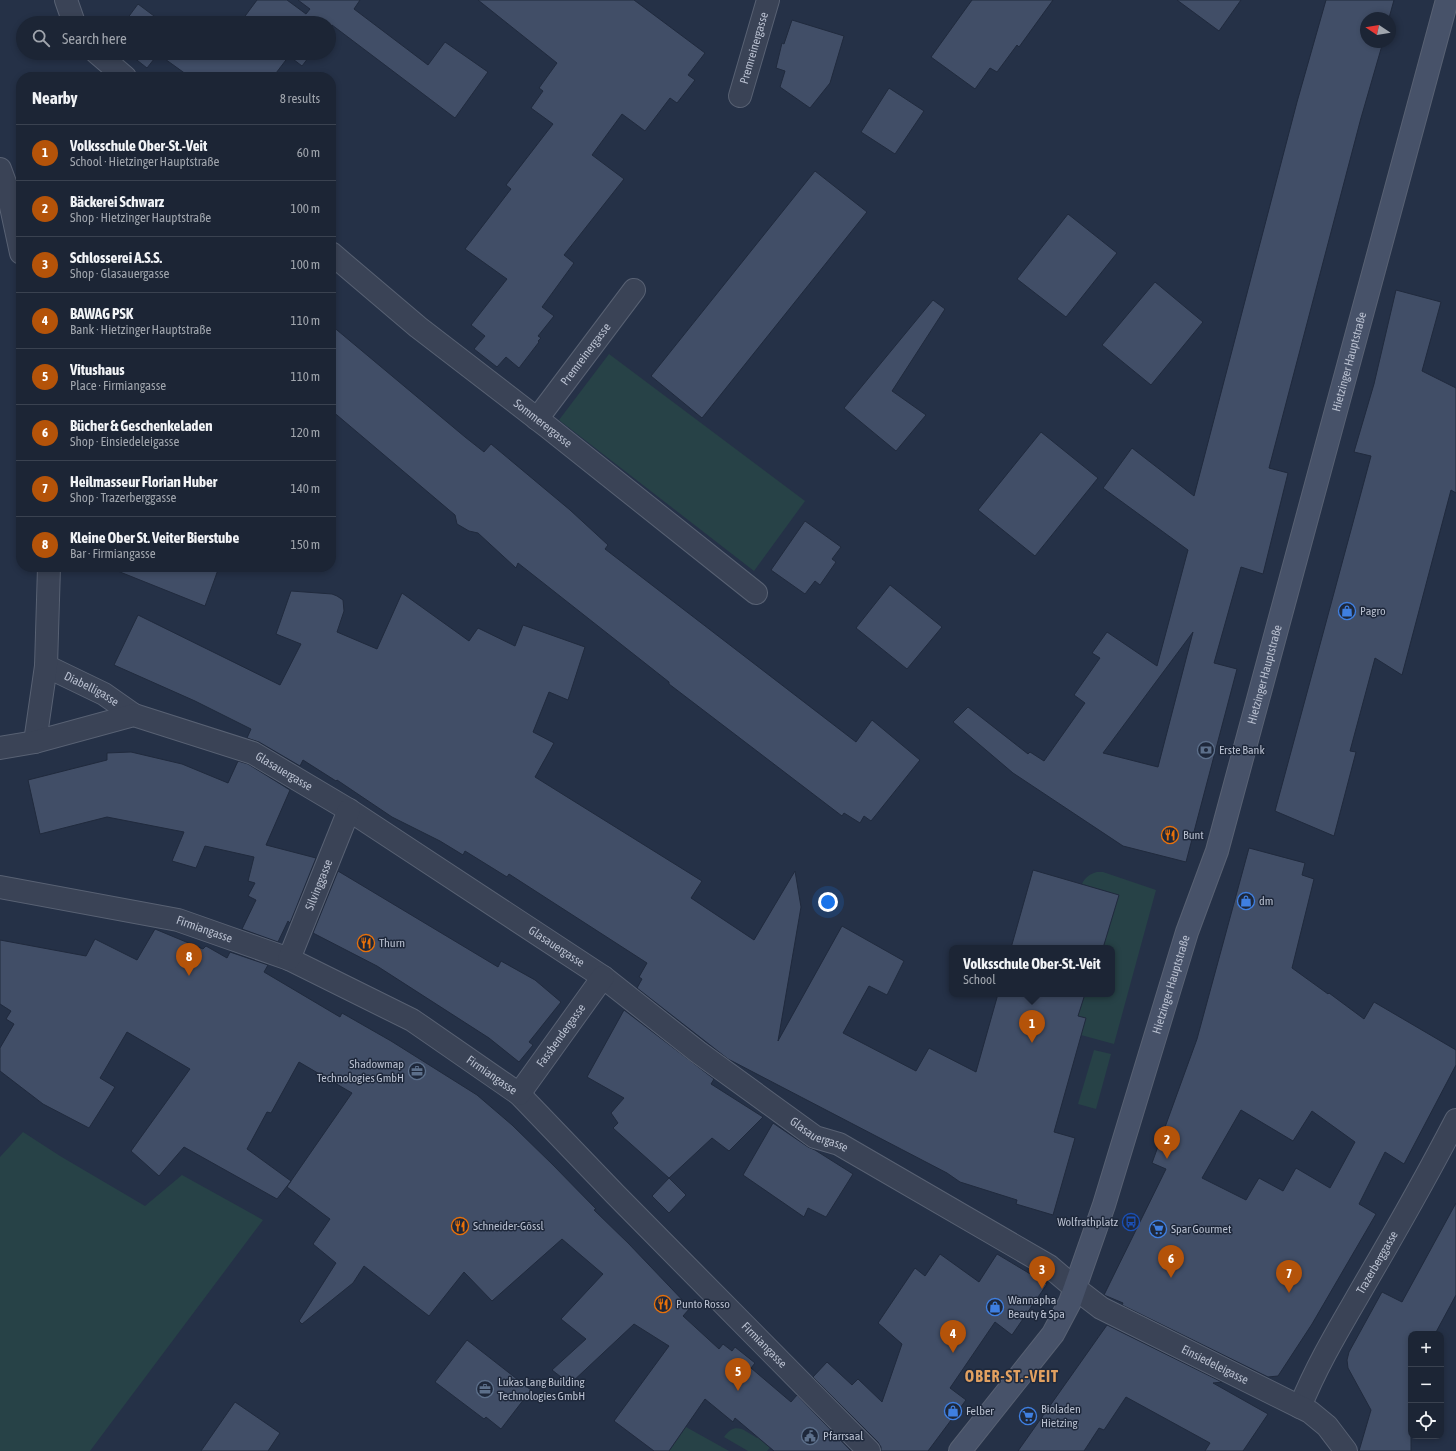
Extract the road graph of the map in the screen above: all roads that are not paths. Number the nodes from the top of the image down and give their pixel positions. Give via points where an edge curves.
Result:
1 (66, 0) edge
2 (768, 0) edge
3 (1447, 0) edge
4 (72, 16) edge
5 (105, 60) edge
6 (119, 72) edge
7 (740, 96) dead end
8 (0, 169) edge
9 (16, 230) edge
10 (336, 257) edge
11 (634, 290) dead end
12 (537, 419) junction
13 (49, 572) edge
14 (756, 593) dead end
15 (46, 666) junction
16 (134, 715) junction
17 (35, 742) junction
18 (0, 748) edge
19 (349, 810) junction
20 (0, 887) edge
21 (289, 959) junction
22 (603, 977) junction
23 (518, 1094) junction
24 (1456, 1120) edge
25 (1075, 1288) junction
26 (1300, 1407) junction
27 (869, 1451) edge
28 (960, 1451) edge
29 (1346, 1451) edge

1 - 4 street
2 - 7 street, Premreinergasse
3 - 25 main road, Hietzinger Hauptstraße via 1217,850 1187,932 1104,1205
5 - 6 street
8 - 9 street
10 - 12 street, Sommerergasse via 418,327
11 - 12 street, Premreinergasse
12 - 14 street, Sommerergasse
13 - 15 street, Diabelligasse
15 - 16 street, Diabelligasse via 104,694
15 - 17 street, Diabelligasse
16 - 17 street
16 - 19 street, Glasauergasse via 253,753
17 - 18 street
19 - 21 street, Silvinggasse
19 - 22 street, Glasauergasse
20 - 21 street, Firmiangasse via 178,920
21 - 23 street, Firmiangasse via 412,1020
22 - 23 street, Fassbendergasse
22 - 25 street, Glasauergasse via 698,1052 815,1137 846,1148 1049,1266
23 - 27 street, Firmiangasse
24 - 26 street, Trazerberggasse via 1326,1352
25 - 26 street, Einsiedeleigasse via 1101,1308
25 - 28 main road, Hietzinger Hauptstraße via 1053,1334
26 - 29 street, Einsiedeleigasse via 1320,1419

